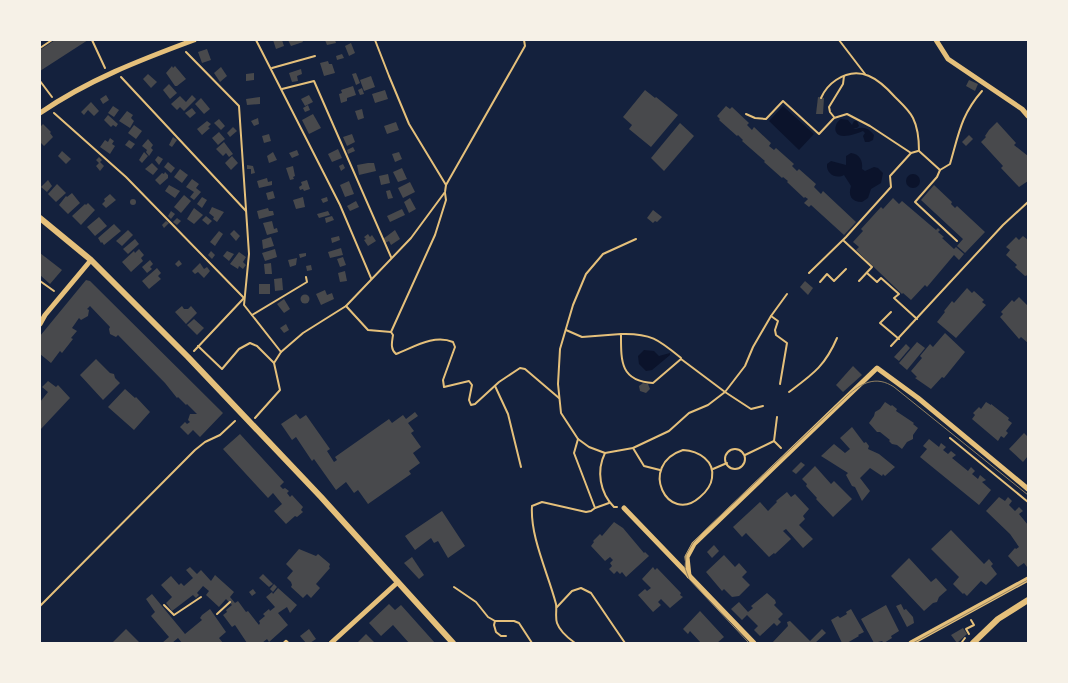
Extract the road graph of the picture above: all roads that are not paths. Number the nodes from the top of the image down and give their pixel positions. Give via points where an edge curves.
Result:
1 (194, 40) edge
2 (936, 40) edge
3 (40, 113) edge
4 (1028, 116) edge
5 (40, 218) edge
6 (91, 260) junction
7 (40, 324) edge
8 (1028, 489) edge
9 (624, 508) road end
10 (689, 576) junction
11 (1028, 580) edge
12 (398, 582) junction
13 (1028, 600) edge
14 (284, 643) edge
15 (288, 643) edge
16 (331, 643) edge
17 (452, 643) edge
18 (754, 643) edge
19 (911, 643) edge
20 (972, 643) edge

1 - 3 street via 116,70
2 - 4 street via 948,59
5 - 6 street
6 - 7 street
6 - 12 street via 244,414
8 - 10 street via 877,368 694,544 687,557
9 - 10 street
10 - 18 street
11 - 19 street
12 - 16 street
12 - 17 street
13 - 20 street via 1002,616
14 - 15 lane

